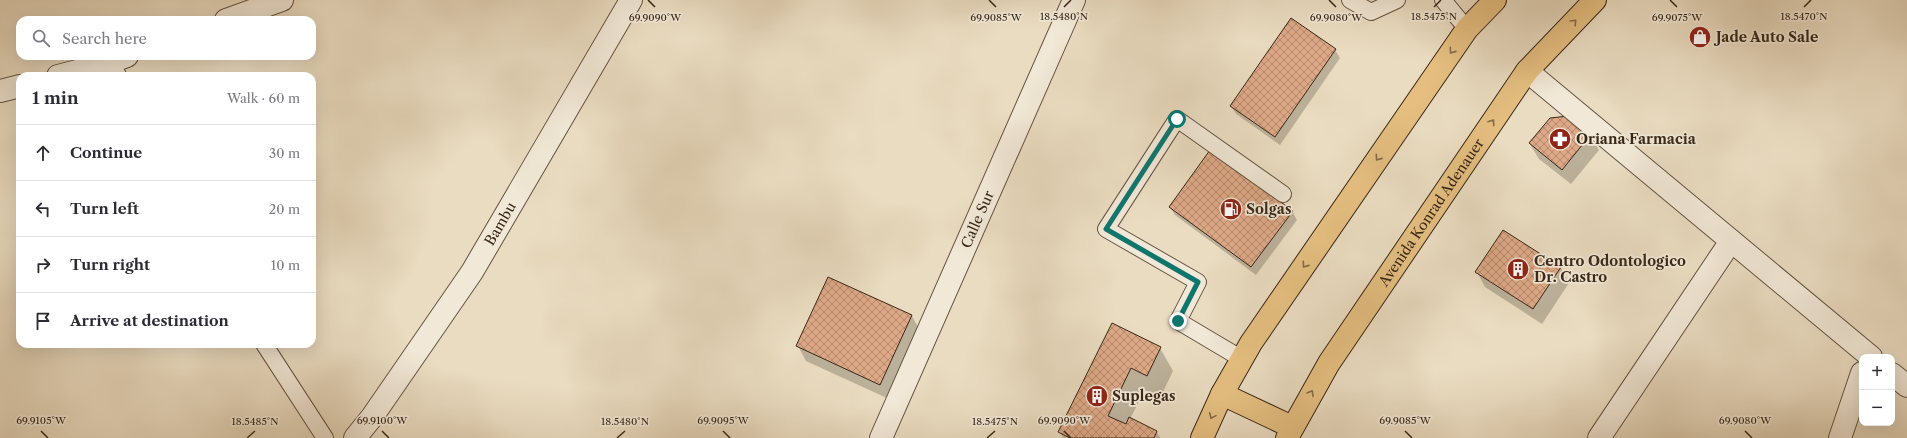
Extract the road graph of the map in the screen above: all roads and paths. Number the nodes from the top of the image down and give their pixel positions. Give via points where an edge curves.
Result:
1 (282, 0) edge
2 (631, 0) edge
3 (1074, 0) edge
4 (1350, 0) edge
5 (1397, 0) edge
6 (1443, 0) edge
7 (1495, 0) edge
8 (1595, 0) edge
9 (237, 16) edge
10 (1467, 29) junction
11 (117, 65) edge
12 (1527, 71) junction
13 (79, 72) edge
14 (16, 87) edge
15 (0, 91) edge
16 (1283, 194) dead end
17 (1731, 240) junction
18 (267, 348) edge
19 (1859, 354) edge
20 (1242, 359) junction
21 (1895, 376) edge
22 (1859, 384) edge
23 (1907, 386) edge
24 (1222, 394) junction
25 (1290, 433) edge
26 (325, 438) edge
27 (355, 438) edge
28 (881, 438) edge
29 (1202, 438) edge
30 (1599, 438) edge
31 (1840, 438) edge

1 - 9 street
2 - 27 street, Bambu via 472,272
3 - 28 street, Calle Sur
4 - 5 lane via 1371,12
6 - 10 lane
7 - 10 main road
12 -> 8 main road, Avenida Konrad Adenauer
10 -> 20 main road via 1250,343
11 - 13 street
12 - 17 street
25 -> 12 main road, Avenida Konrad Adenauer via 1329,362
14 - 15 street
16 - 20 lane via 1177,119 1106,229 1198,282 1178,321
17 - 19 street
17 - 30 street
18 - 26 lane
20 - 24 main road
21 - 23 street
22 - 31 street
24 - 25 main road
24 -> 29 main road

